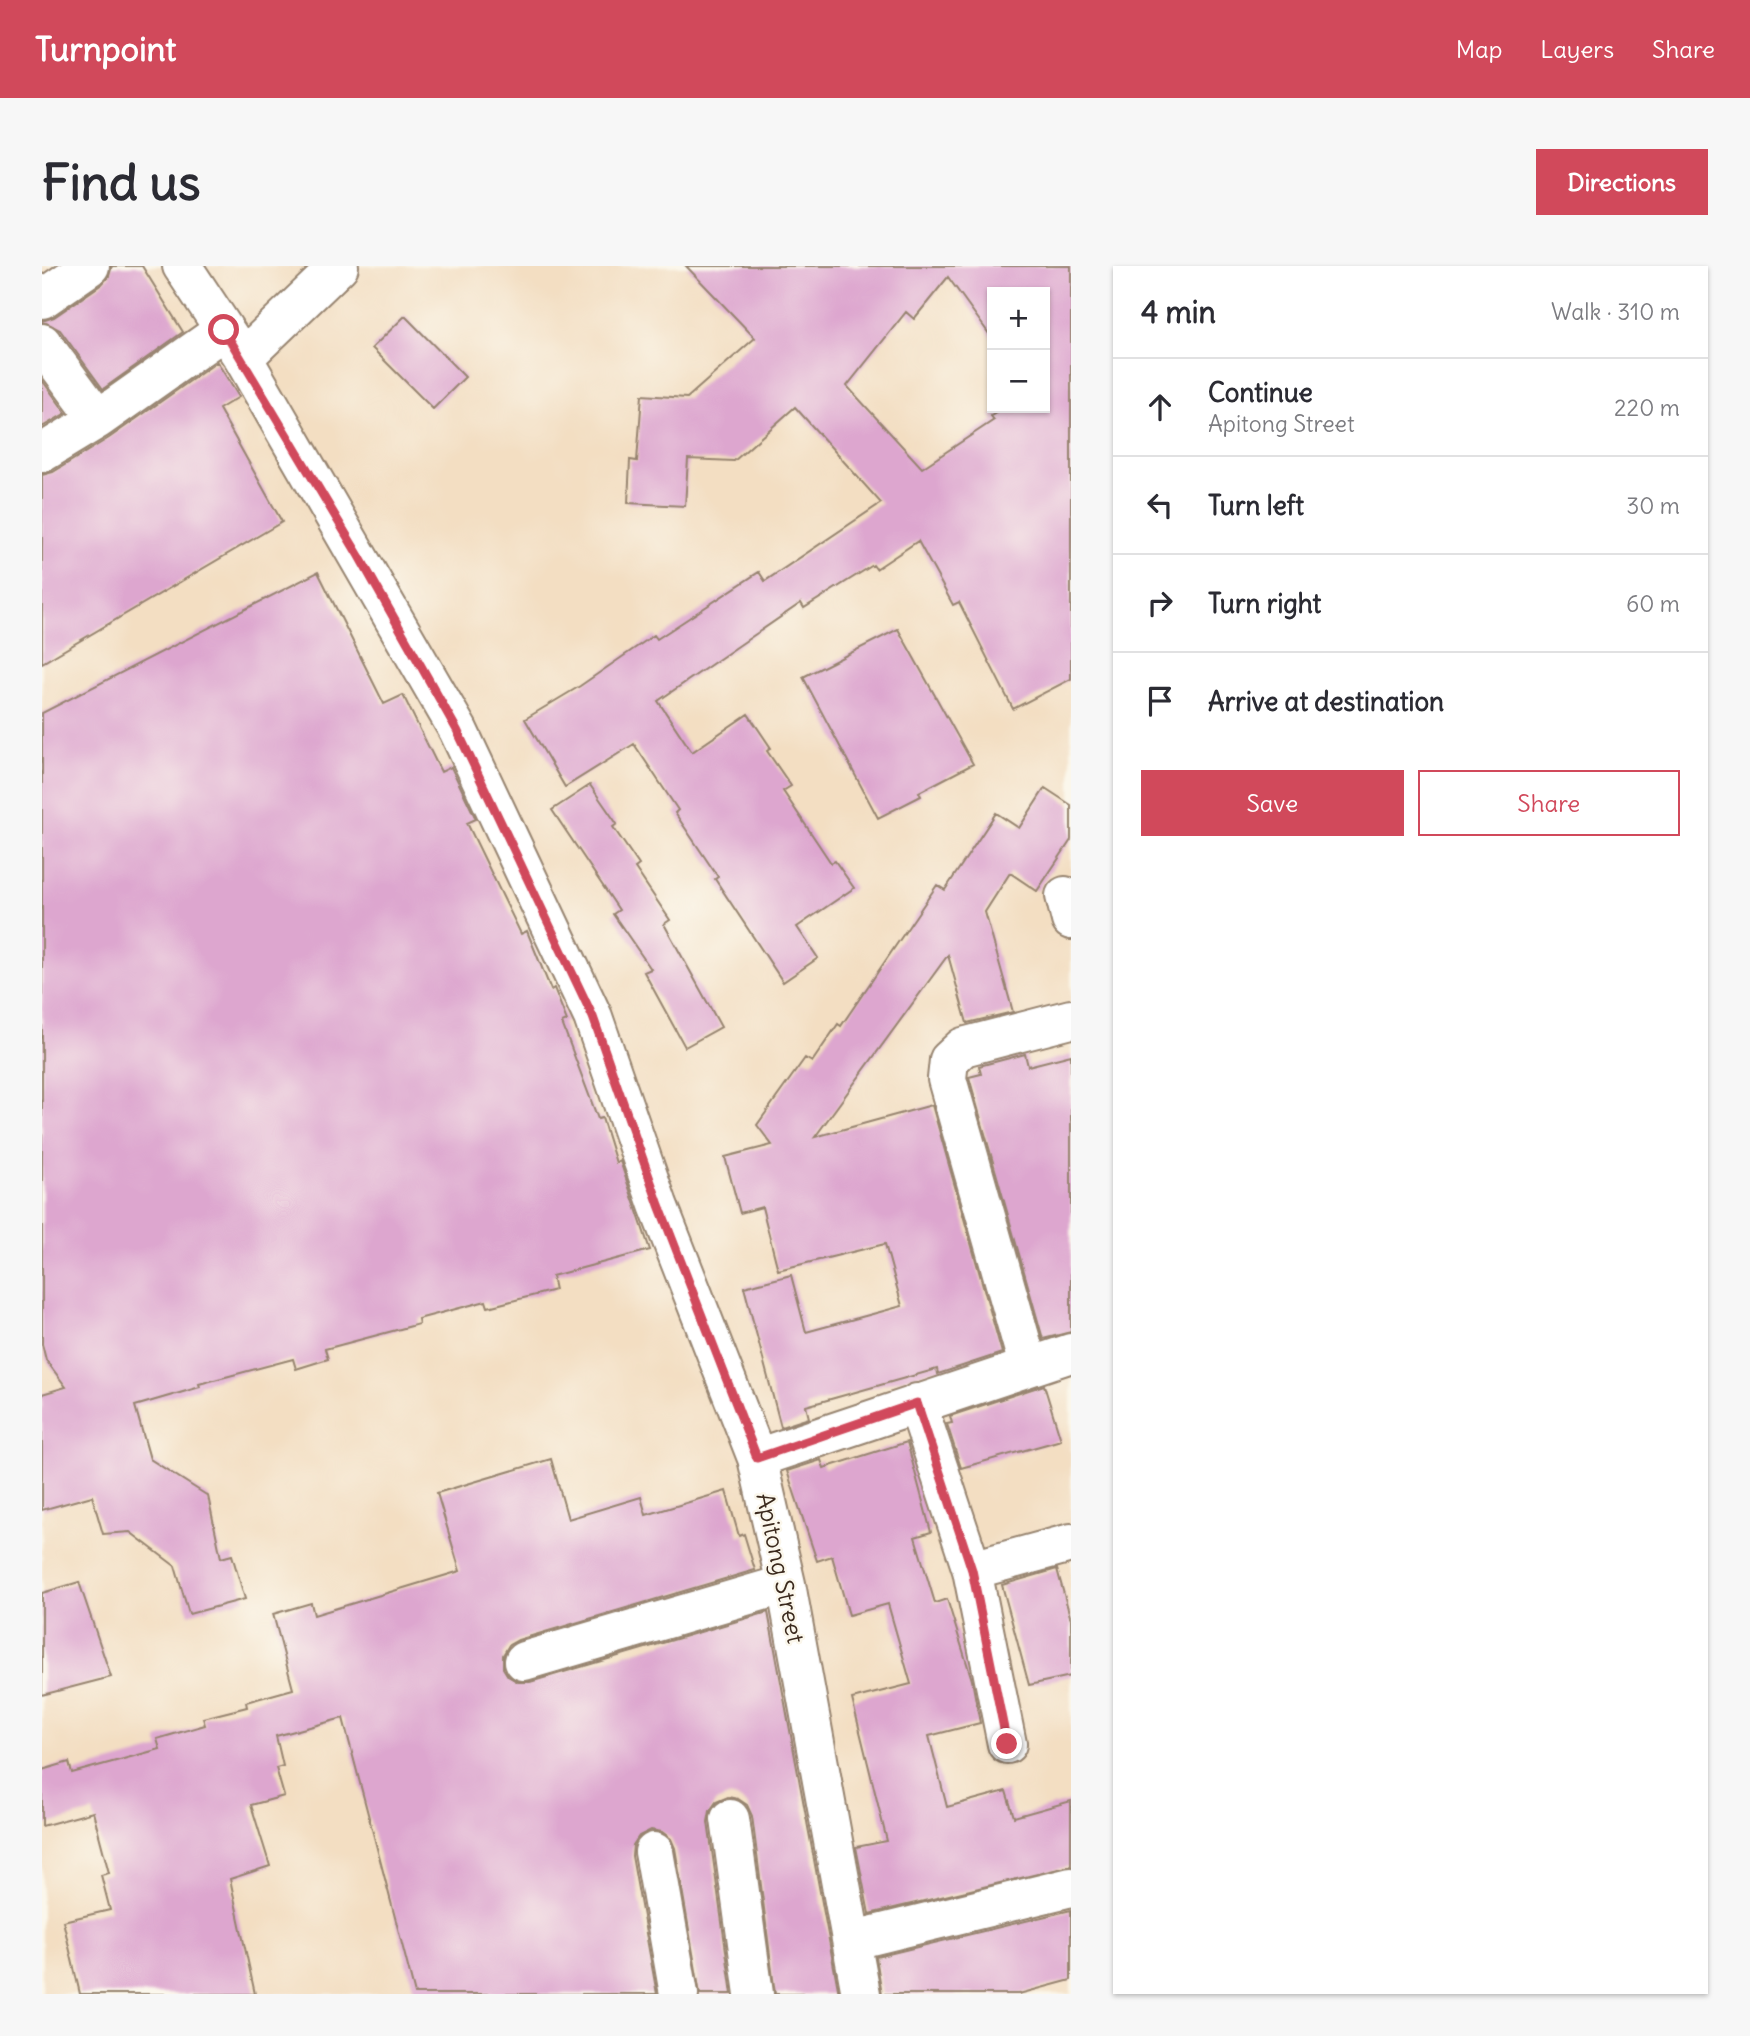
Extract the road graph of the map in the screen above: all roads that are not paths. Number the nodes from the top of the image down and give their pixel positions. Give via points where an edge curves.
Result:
1 (90, 266) edge
2 (182, 266) edge
3 (339, 266) edge
4 (42, 299) edge
5 (42, 343) edge
6 (234, 344) junction
7 (98, 419) junction
8 (42, 453) edge
9 (1071, 1019) edge
10 (1071, 1353) edge
11 (1028, 1365) junction
12 (917, 1403) junction
13 (757, 1458) junction
14 (1071, 1543) edge
15 (972, 1570) junction
16 (786, 1584) junction
17 (524, 1661) dead end
18 (1007, 1744) dead end
19 (730, 1819) dead end
20 (654, 1852) dead end
21 (1071, 1887) edge
22 (854, 1940) junction
23 (679, 1994) edge
24 (754, 1994) edge
25 (862, 1994) edge

1 - 4 street
2 - 6 street, Apitong Street
3 - 6 street
5 - 7 street
6 - 7 street
6 - 13 street, Apitong Street via 457,730 593,1017 659,1205
7 - 8 street
9 - 11 street via 963,1047 949,1060 947,1079
10 - 11 street
11 - 12 street
12 - 13 street
12 - 15 street
13 - 16 street, Apitong Street
14 - 15 street
15 - 18 street
16 - 17 street
16 - 22 street, Apitong Street
19 - 24 street
20 - 23 street
21 - 22 street
22 - 25 street, Apitong Street

